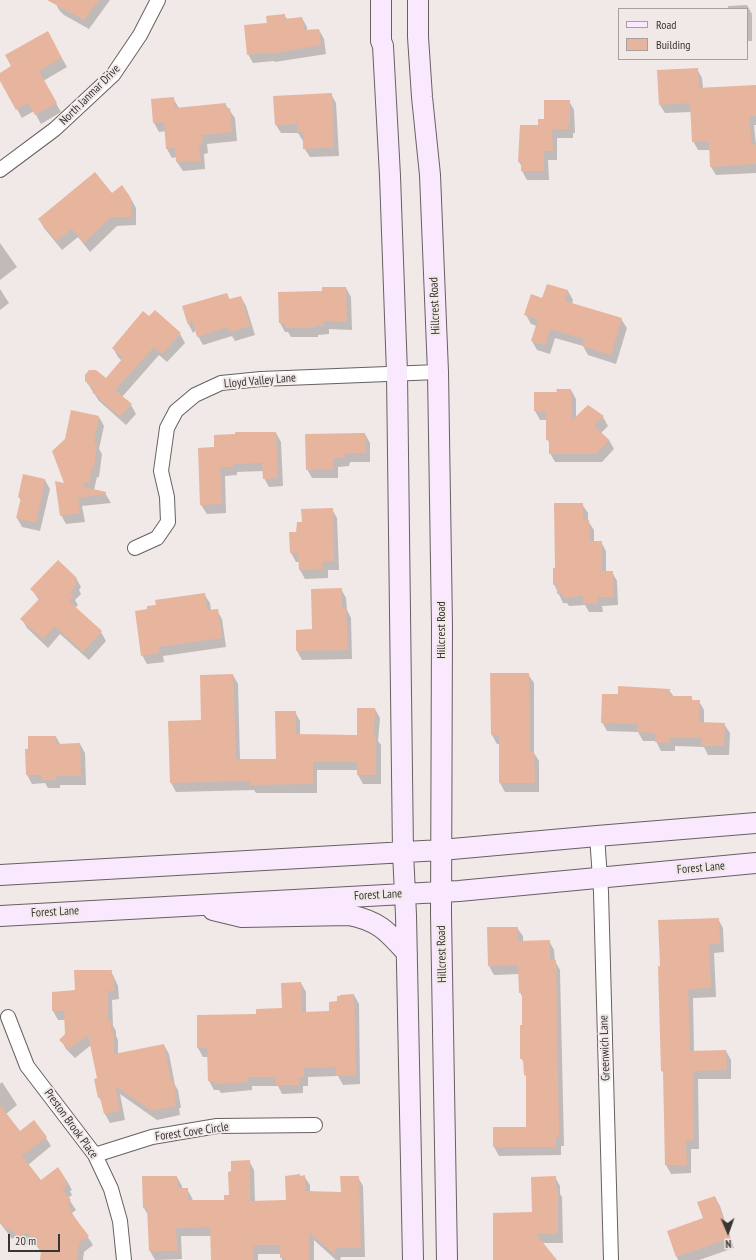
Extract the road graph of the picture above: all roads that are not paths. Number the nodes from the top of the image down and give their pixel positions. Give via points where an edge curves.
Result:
1 (158, 0) edge
2 (381, 0) edge
3 (418, 0) edge
4 (0, 170) edge
5 (438, 372) junction
6 (397, 373) junction
7 (135, 548) dead end
8 (756, 823) edge
9 (597, 836) junction
10 (441, 850) junction
11 (403, 852) junction
12 (756, 863) edge
13 (0, 875) edge
14 (600, 877) junction
15 (441, 892) junction
16 (405, 894) junction
17 (190, 904) junction
18 (0, 916) edge
19 (407, 953) junction
20 (8, 1017) dead end
21 (315, 1125) dead end
22 (96, 1155) junction
23 (124, 1260) edge
24 (413, 1260) edge
25 (447, 1260) edge
26 (611, 1260) edge

1 - 4 street, North Janmar Drive via 140,34 113,75 55,129
2 - 6 main road
3 - 5 main road, Hillcrest Road via 422,96 430,175
5 - 6 street, Lloyd Valley Lane
5 - 10 main road, Hillcrest Road via 442,626
6 - 7 street, Lloyd Valley Lane via 221,383 195,395 176,411 167,428 161,471 167,497 168,522 157,538
6 - 11 main road
8 - 9 main road
9 - 10 main road
9 - 14 street, Greenwich Lane
10 - 11 main road
10 - 15 main road, Hillcrest Road
11 - 13 main road
11 - 16 main road
12 - 14 main road, Forest Lane
14 - 15 main road, Forest Lane
14 - 26 street, Greenwich Lane
15 - 16 main road, Forest Lane
15 - 25 main road, Hillcrest Road
16 - 17 main road, Forest Lane
16 - 19 main road
17 - 18 main road, Forest Lane
17 - 19 main road via 242,917 349,915 365,918 379,925
19 - 24 main road
20 - 22 street, Preston Brook Place via 27,1066
21 - 22 street, Forest Cove Circle via 217,1126 152,1137
22 - 23 street, Preston Brook Place via 111,1188 120,1221

